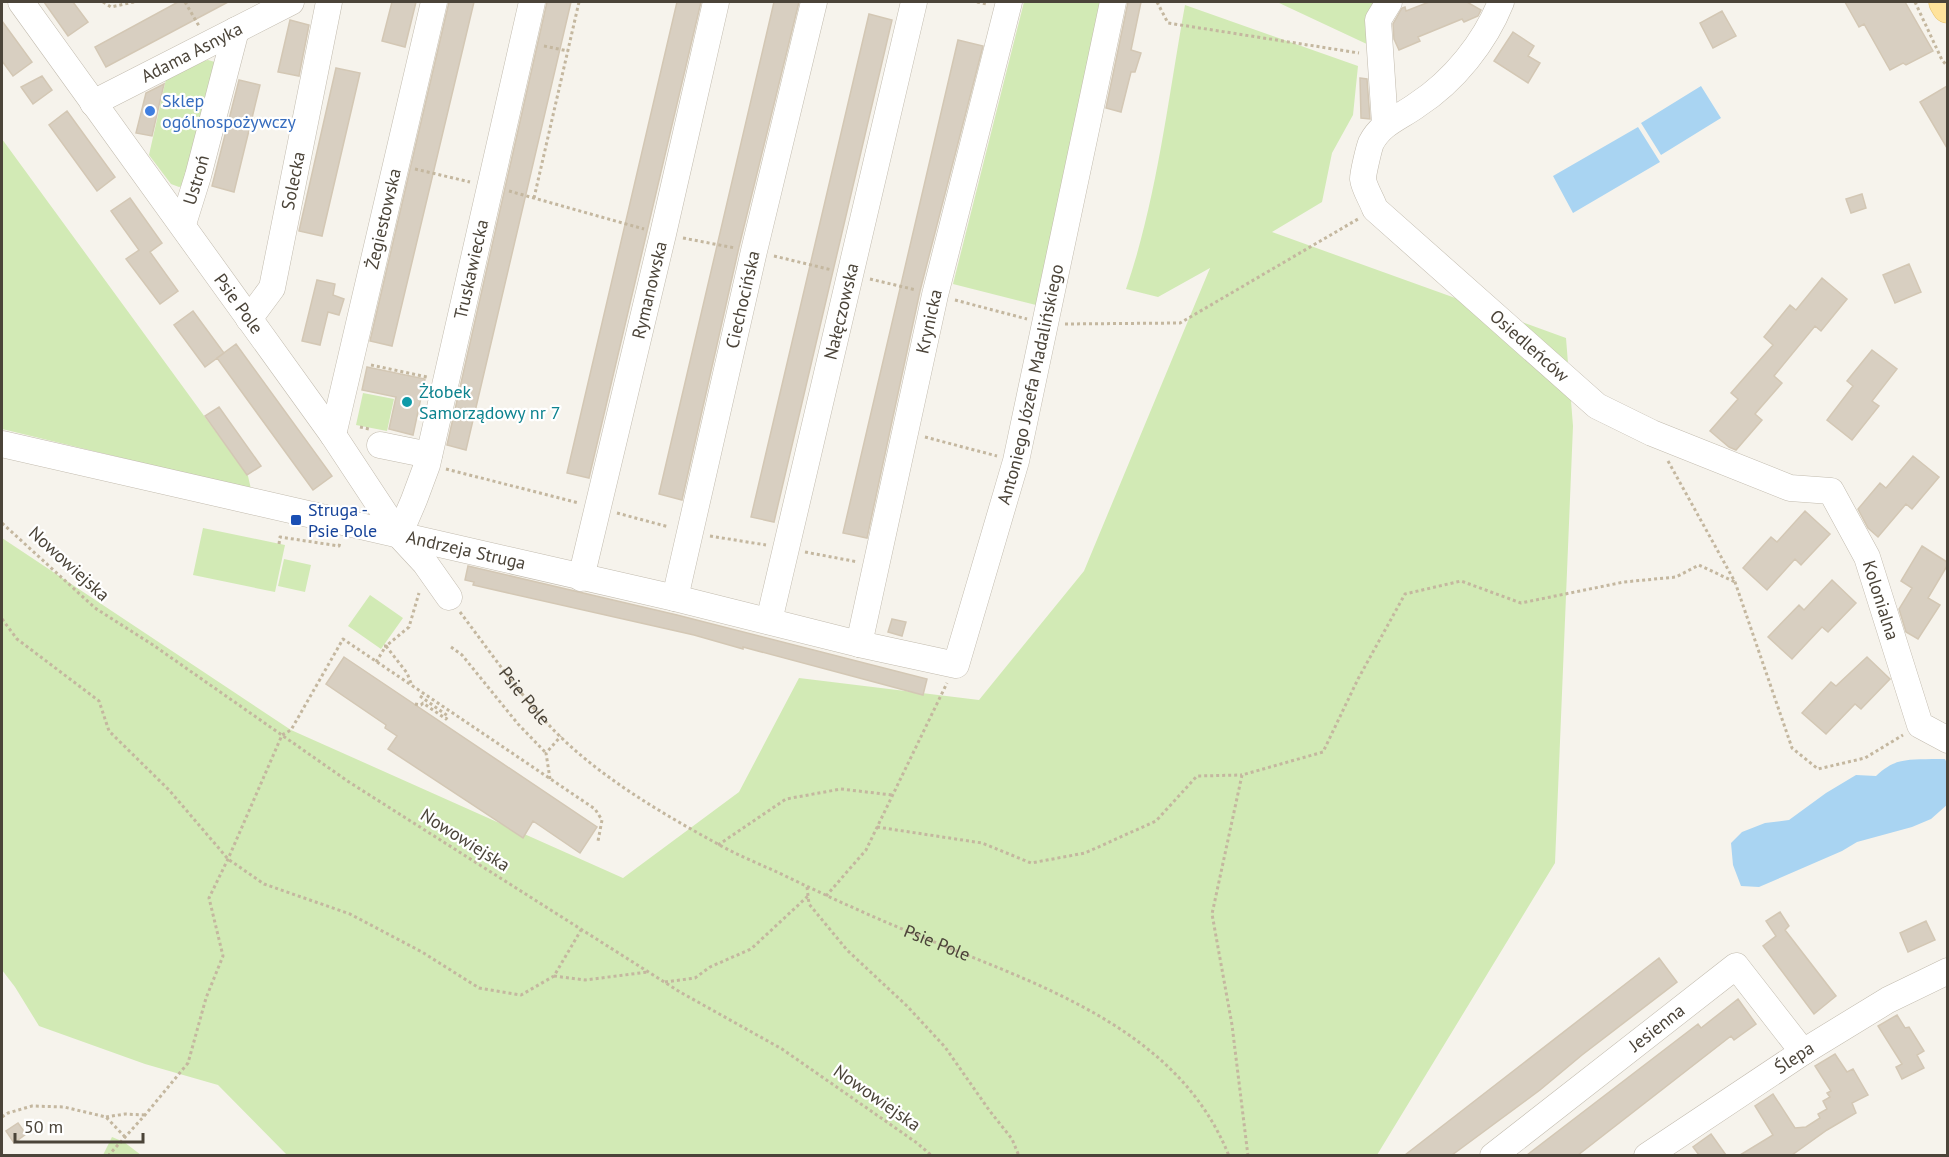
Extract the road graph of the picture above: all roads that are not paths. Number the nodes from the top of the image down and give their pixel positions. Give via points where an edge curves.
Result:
1 (21, 2) edge
2 (291, 2) edge
3 (329, 2) edge
4 (434, 2) edge
5 (532, 2) edge
6 (716, 2) edge
7 (814, 2) edge
8 (914, 2) edge
9 (1009, 2) edge
10 (1113, 2) edge
11 (1389, 2) edge
12 (1501, 2) edge
13 (1945, 2) edge
14 (1947, 7) edge
15 (236, 30) junction
16 (93, 103) junction
17 (1385, 124) junction
18 (183, 224) junction
19 (249, 319) junction
20 (333, 435) junction
21 (2, 444) edge
22 (380, 445) dead end
23 (428, 460) junction
24 (1790, 488) joint
25 (399, 535) junction
26 (581, 578) junction
27 (449, 597) road end
28 (675, 598) junction
29 (769, 621) junction
30 (859, 644) junction
31 (1947, 740) edge
32 (1947, 971) edge
33 (1803, 1052) junction
34 (1493, 1155) edge
35 (1647, 1155) edge

1 - 16 street, Psie Pole
2 - 15 street, Adama Asnyka
3 - 19 street, Solecka via 272,288
4 - 20 street, Żegiestowska
5 - 23 street, Truskawiecka
6 - 26 street, Rymanowska
7 - 28 street, Ciechocińska
8 - 29 street, Nałęczowska
9 - 30 street, Krynicka via 935,295
10 - 30 street, Antoniego Józefa Madalińskiego via 1016,461 956,665
11 - 17 street via 1378,20
12 - 17 street via 1464,63 1419,104
13 - 14 main road
15 - 16 street, Adama Asnyka
15 - 18 street, Ustroń
16 - 18 street, Psie Pole
17 - 24 street, Osiedleńców via 1371,143 1363,179 1375,209 1597,406 1652,433
18 - 19 street, Psie Pole
19 - 20 street, Psie Pole
20 - 25 street, Psie Pole
21 - 25 street, Andrzeja Struga
22 - 23 street
23 - 25 street, Truskawiecka
24 - 31 street, Kolonialna via 1831,491 1867,557 1920,725
25 - 26 street, Andrzeja Struga
25 - 27 street, Psie Pole
26 - 28 street, Andrzeja Struga
28 - 29 street, Andrzeja Struga
29 - 30 street, Andrzeja Struga
32 - 33 street, Ślepa via 1888,1000
33 - 34 street, Jesienna via 1736,966
33 - 35 street, Ślepa

